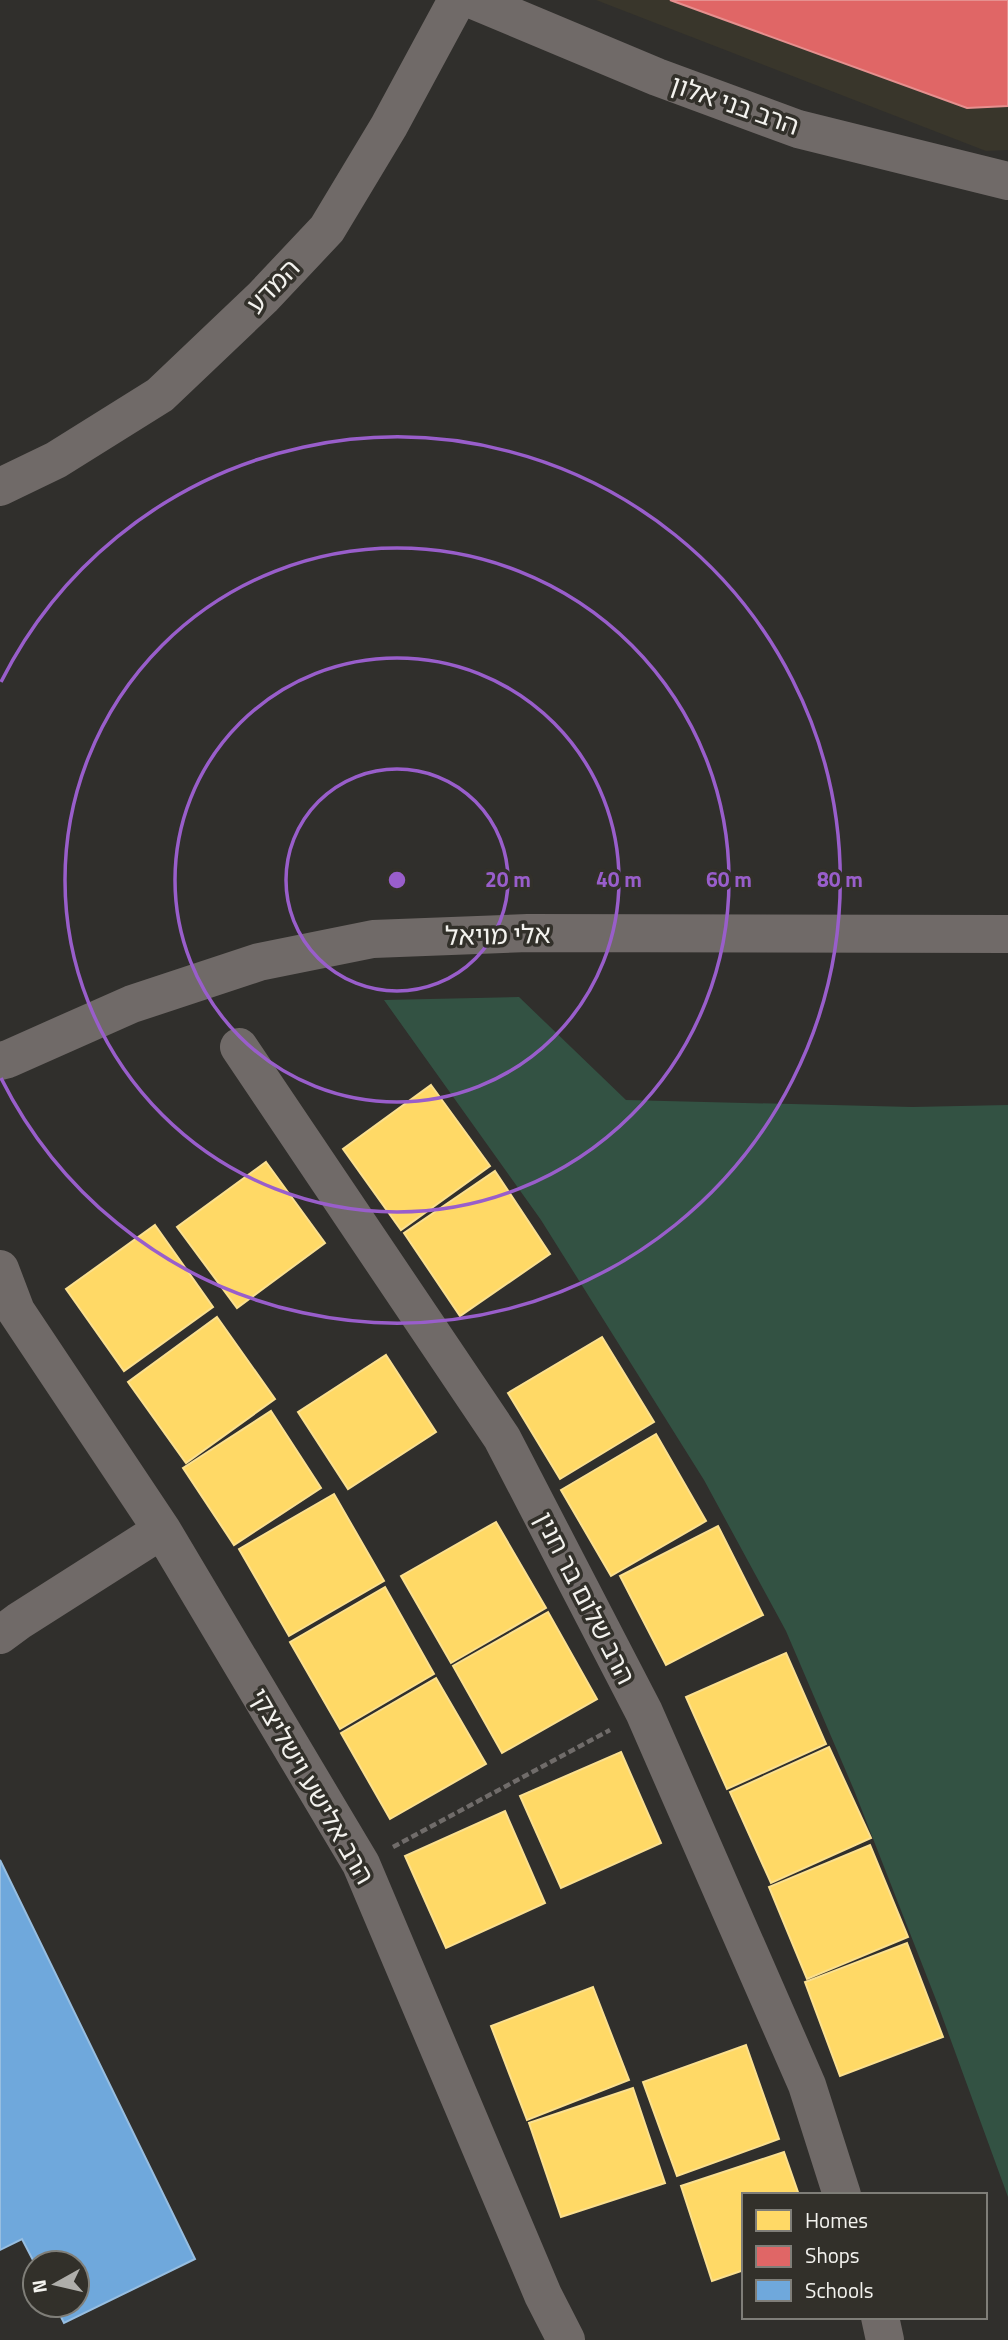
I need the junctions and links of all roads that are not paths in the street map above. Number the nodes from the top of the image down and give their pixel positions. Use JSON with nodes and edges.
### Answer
{"nodes":[{"id":1,"x":457,"y":0,"type":"edge"},
{"id":2,"x":472,"y":0,"type":"edge"},
{"id":3,"x":1008,"y":181,"type":"edge"},
{"id":4,"x":0,"y":487,"type":"edge"},
{"id":5,"x":1008,"y":934,"type":"edge"},
{"id":6,"x":239,"y":1047,"type":"dead end"},
{"id":7,"x":3,"y":1064,"type":"edge"},
{"id":8,"x":0,"y":1269,"type":"edge"},
{"id":9,"x":8,"y":1307,"type":"edge"},
{"id":10,"x":162,"y":1530,"type":"junction"},
{"id":11,"x":0,"y":1635,"type":"edge"},
{"id":12,"x":841,"y":2193,"type":"edge"},
{"id":13,"x":543,"y":2295,"type":"junction"},
{"id":14,"x":881,"y":2319,"type":"edge"},
{"id":15,"x":545,"y":2340,"type":"edge"},
{"id":16,"x":566,"y":2340,"type":"edge"},
{"id":17,"x":886,"y":2340,"type":"edge"}],
"edges":[{"from":1,"to":4,"type":"street","name":"המדע"},
{"from":2,"to":3,"type":"street","name":"הרב בני אלון"},
{"from":5,"to":7,"type":"street","name":"אלי מויאל"},
{"from":6,"to":12,"type":"street","name":"הרב שלום בר חנין"},
{"from":8,"to":9,"type":"street","name":"הרב אלישע וישליצקי"},
{"from":9,"to":10,"type":"street","name":"הרב אלישע וישליצקי"},
{"from":10,"to":11,"type":"street"},
{"from":10,"to":13,"type":"street","name":"הרב אלישע וישליצקי"},
{"from":13,"to":15,"type":"street","name":"הרב אלישע וישליצקי"},
{"from":13,"to":16,"type":"street","name":"הרב אלישע וישליצקי"},
{"from":14,"to":17,"type":"street"}]}
